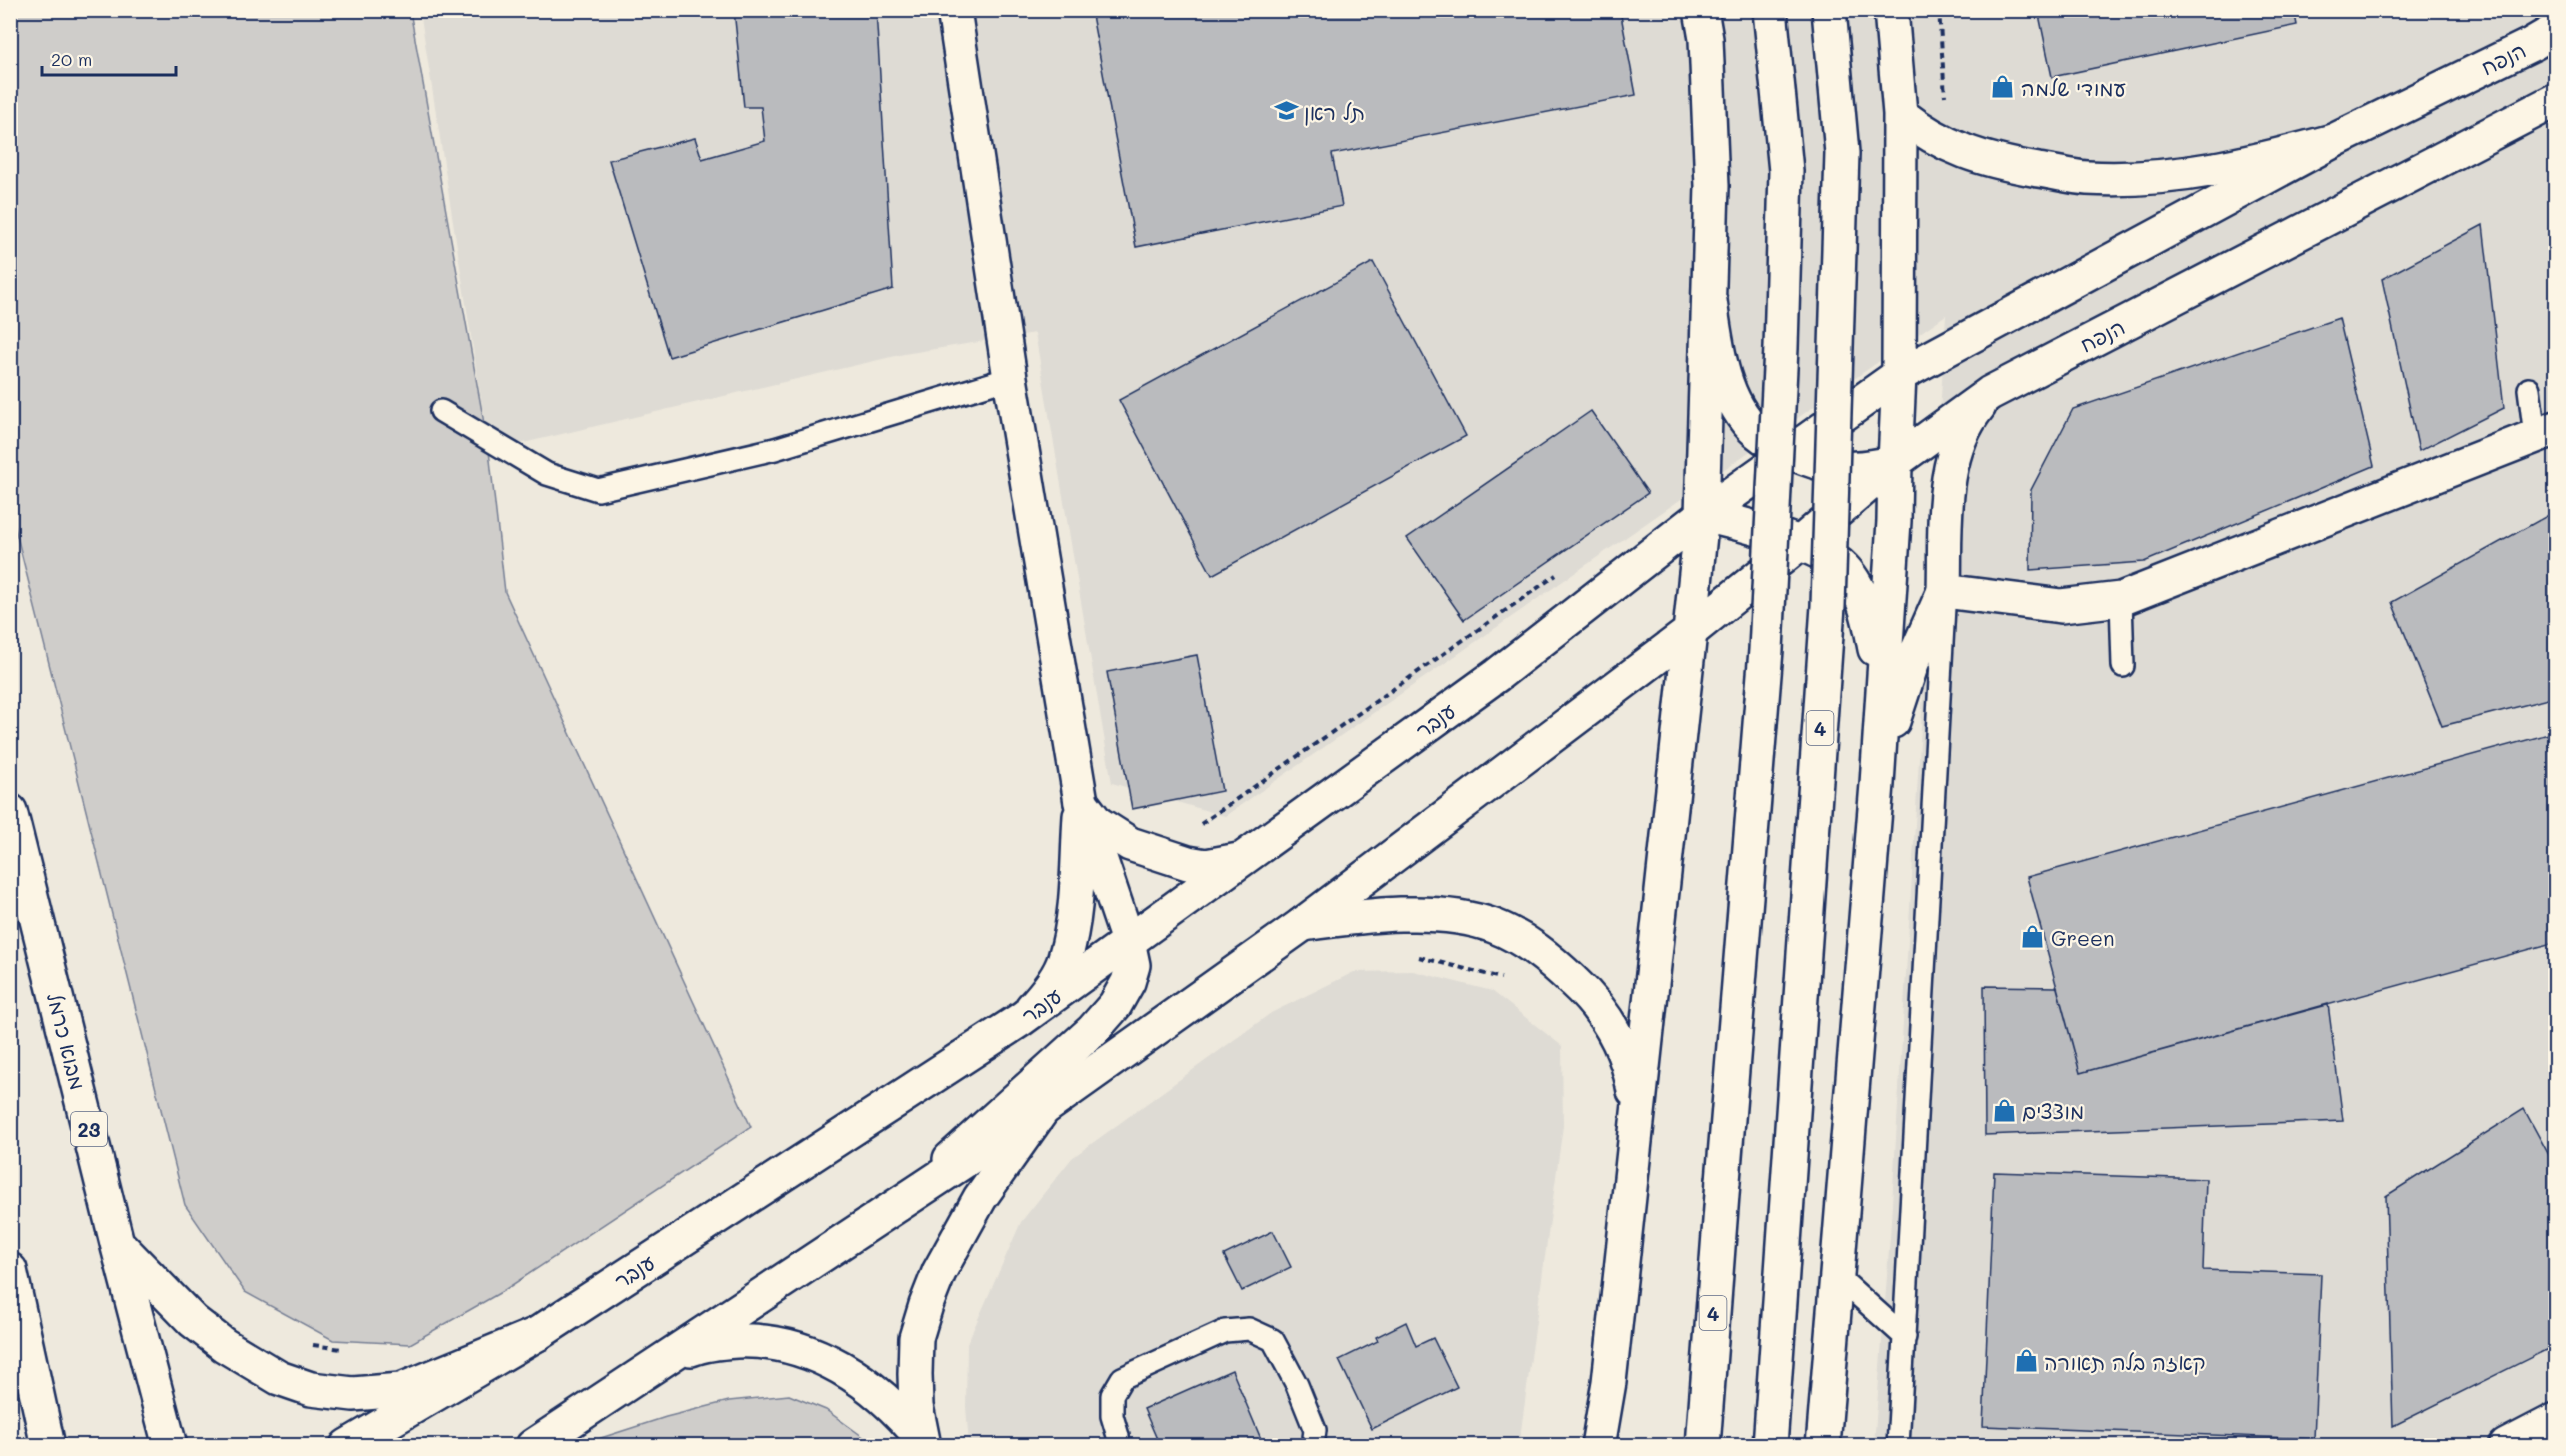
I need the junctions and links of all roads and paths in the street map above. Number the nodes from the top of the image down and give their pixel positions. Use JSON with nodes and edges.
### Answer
{"nodes":[{"id":1,"x":954,"y":10,"type":"edge"},
{"id":2,"x":1701,"y":10,"type":"edge"},
{"id":3,"x":1770,"y":10,"type":"edge"},
{"id":4,"x":1829,"y":10,"type":"edge"},
{"id":5,"x":1891,"y":10,"type":"edge"},
{"id":6,"x":1939,"y":10,"type":"edge"},
{"id":7,"x":2556,"y":30,"type":"edge"},
{"id":8,"x":1946,"y":100,"type":"dead end"},
{"id":9,"x":2556,"y":100,"type":"edge"},
{"id":10,"x":1900,"y":114,"type":"junction"},
{"id":11,"x":2333,"y":141,"type":"junction"},
{"id":12,"x":1710,"y":301,"type":"junction"},
{"id":13,"x":1899,"y":375,"type":"junction"},
{"id":14,"x":1010,"y":378,"type":"junction"},
{"id":15,"x":2529,"y":388,"type":"dead end"},
{"id":16,"x":1990,"y":393,"type":"junction"},
{"id":17,"x":441,"y":411,"type":"dead end"},
{"id":18,"x":2545,"y":432,"type":"edge"},
{"id":19,"x":1790,"y":452,"type":"junction"},
{"id":20,"x":1894,"y":462,"type":"junction"},
{"id":21,"x":1702,"y":515,"type":"junction"},
{"id":22,"x":1799,"y":544,"type":"junction"},
{"id":23,"x":1565,"y":568,"type":"dead end"},
{"id":24,"x":1944,"y":591,"type":"junction"},
{"id":25,"x":2121,"y":599,"type":"junction"},
{"id":26,"x":1690,"y":632,"type":"junction"},
{"id":27,"x":2123,"y":666,"type":"dead end"},
{"id":28,"x":1882,"y":696,"type":"junction"},
{"id":29,"x":1877,"y":784,"type":"junction"},
{"id":30,"x":1081,"y":802,"type":"junction"},
{"id":31,"x":10,"y":811,"type":"edge"},
{"id":32,"x":1158,"y":854,"type":"junction"},
{"id":33,"x":1241,"y":859,"type":"junction"},
{"id":34,"x":1303,"y":924,"type":"junction"},
{"id":35,"x":1128,"y":941,"type":"junction"},
{"id":36,"x":1415,"y":956,"type":"dead end"},
{"id":37,"x":1506,"y":980,"type":"dead end"},
{"id":38,"x":1020,"y":1020,"type":"junction"},
{"id":39,"x":1043,"y":1109,"type":"junction"},
{"id":40,"x":1638,"y":1117,"type":"junction"},
{"id":41,"x":890,"y":1212,"type":"junction"},
{"id":42,"x":117,"y":1243,"type":"junction"},
{"id":43,"x":1836,"y":1275,"type":"junction"},
{"id":44,"x":13,"y":1283,"type":"edge"},
{"id":45,"x":537,"y":1334,"type":"junction"},
{"id":46,"x":1905,"y":1337,"type":"junction"},
{"id":47,"x":307,"y":1344,"type":"dead end"},
{"id":48,"x":349,"y":1351,"type":"dead end"},
{"id":49,"x":659,"y":1362,"type":"junction"},
{"id":50,"x":10,"y":1377,"type":"edge"},
{"id":51,"x":1609,"y":1382,"type":"junction"},
{"id":52,"x":2556,"y":1420,"type":"edge"},
{"id":53,"x":923,"y":1442,"type":"edge"},
{"id":54,"x":48,"y":1446,"type":"edge"},
{"id":55,"x":171,"y":1446,"type":"edge"},
{"id":56,"x":346,"y":1446,"type":"edge"},
{"id":57,"x":533,"y":1446,"type":"edge"},
{"id":58,"x":1118,"y":1446,"type":"edge"},
{"id":59,"x":1313,"y":1446,"type":"edge"},
{"id":60,"x":1598,"y":1446,"type":"edge"},
{"id":61,"x":1614,"y":1446,"type":"edge"},
{"id":62,"x":1703,"y":1446,"type":"edge"},
{"id":63,"x":1770,"y":1446,"type":"edge"},
{"id":64,"x":1823,"y":1446,"type":"edge"},
{"id":65,"x":1898,"y":1446,"type":"edge"},
{"id":66,"x":2506,"y":1446,"type":"edge"}],
"edges":[{"from":1,"to":14,"type":"main road"},
{"from":2,"to":12,"type":"main road"},
{"from":3,"to":62,"type":"main road","number":"4","bridge":true},
{"from":4,"to":63,"type":"main road","number":"4","bridge":true},
{"from":5,"to":10,"type":"main road"},
{"from":6,"to":8,"type":"path"},
{"from":7,"to":11,"type":"main road","name":"הנפח"},
{"from":9,"to":16,"type":"main road","name":"הנפח"},
{"from":10,"to":11,"type":"main road"},
{"from":10,"to":13,"type":"main road"},
{"from":11,"to":13,"type":"main road","name":"הנפח"},
{"from":12,"to":19,"type":"main road"},
{"from":12,"to":21,"type":"main road"},
{"from":13,"to":19,"type":"main road","name":"הנפח"},
{"from":13,"to":20,"type":"main road"},
{"from":14,"to":17,"type":"lane"},
{"from":14,"to":30,"type":"main road"},
{"from":15,"to":18,"type":"lane"},
{"from":16,"to":20,"type":"main road","name":"הנפח"},
{"from":16,"to":24,"type":"main road"},
{"from":18,"to":25,"type":"main road"},
{"from":19,"to":20,"type":"main road"},
{"from":19,"to":21,"type":"main road","name":"הנפח"},
{"from":20,"to":22,"type":"main road","name":"הנפח"},
{"from":20,"to":28,"type":"main road"},
{"from":21,"to":22,"type":"main road"},
{"from":21,"to":26,"type":"main road"},
{"from":21,"to":33,"type":"main road","name":"ענבר"},
{"from":22,"to":26,"type":"main road","name":"הנפח"},
{"from":22,"to":28,"type":"main road"},
{"from":23,"to":32,"type":"path"},
{"from":24,"to":25,"type":"main road"},
{"from":24,"to":29,"type":"main road"},
{"from":24,"to":46,"type":"lane"},
{"from":25,"to":27,"type":"lane"},
{"from":26,"to":34,"type":"main road"},
{"from":26,"to":40,"type":"main road"},
{"from":28,"to":29,"type":"main road"},
{"from":29,"to":43,"type":"main road"},
{"from":30,"to":32,"type":"main road"},
{"from":30,"to":35,"type":"main road"},
{"from":30,"to":38,"type":"main road"},
{"from":31,"to":42,"type":"main road","name":"מבוא כרמל","number":"23"},
{"from":32,"to":33,"type":"main road"},
{"from":33,"to":35,"type":"main road","name":"ענבר"},
{"from":34,"to":39,"type":"main road"},
{"from":34,"to":40,"type":"main road"},
{"from":35,"to":38,"type":"main road","name":"ענבר"},
{"from":35,"to":41,"type":"main road"},
{"from":36,"to":37,"type":"path"},
{"from":38,"to":45,"type":"main road","name":"ענבר"},
{"from":39,"to":41,"type":"main road"},
{"from":39,"to":53,"type":"main road"},
{"from":40,"to":51,"type":"main road"},
{"from":41,"to":49,"type":"main road"},
{"from":42,"to":45,"type":"main road"},
{"from":42,"to":55,"type":"main road","name":"מבוא כרמל","number":"23"},
{"from":43,"to":46,"type":"lane"},
{"from":43,"to":64,"type":"main road"},
{"from":44,"to":50,"type":"main road"},
{"from":44,"to":54,"type":"main road"},
{"from":45,"to":56,"type":"main road","name":"ענבר"},
{"from":46,"to":65,"type":"lane"},
{"from":47,"to":48,"type":"path"},
{"from":49,"to":53,"type":"main road"},
{"from":49,"to":57,"type":"main road"},
{"from":51,"to":60,"type":"main road"},
{"from":51,"to":61,"type":"main road"},
{"from":52,"to":66,"type":"main road"},
{"from":58,"to":59,"type":"lane"}]}
